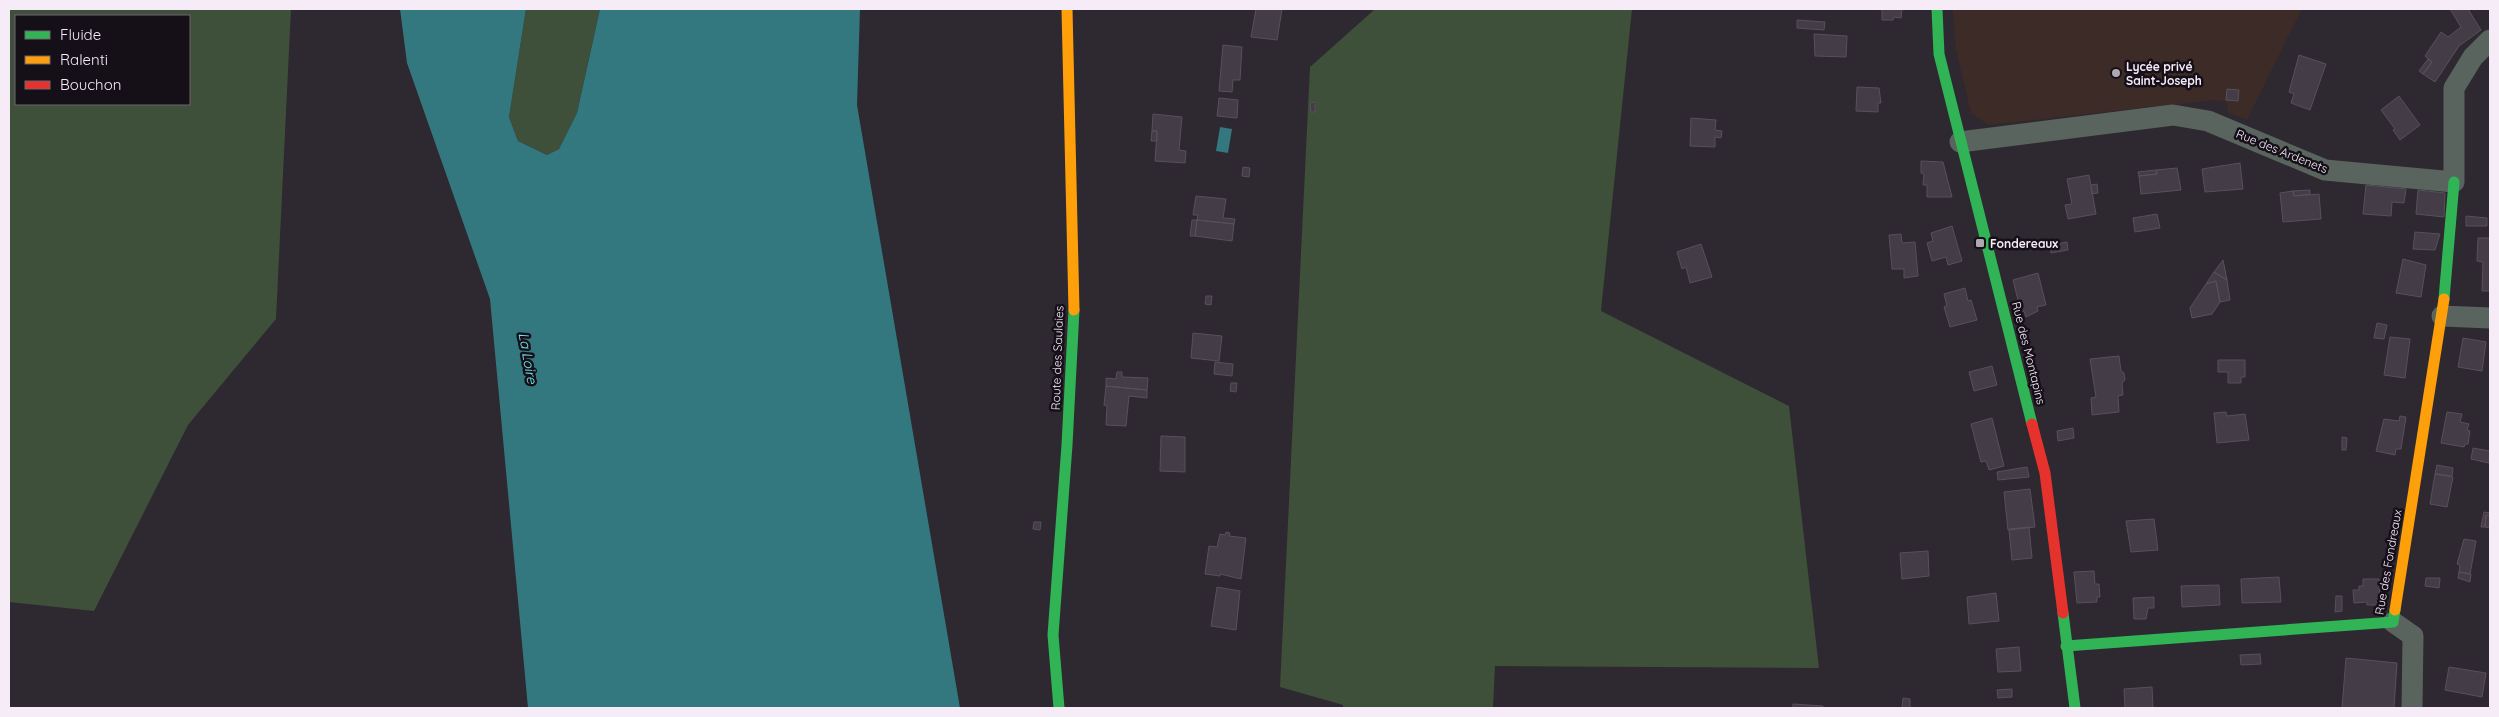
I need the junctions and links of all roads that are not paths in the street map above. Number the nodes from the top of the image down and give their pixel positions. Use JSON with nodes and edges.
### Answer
{"nodes":[{"id":1,"x":1067,"y":9,"type":"edge"},
{"id":2,"x":1937,"y":9,"type":"edge"},
{"id":3,"x":2490,"y":40,"type":"edge"},
{"id":4,"x":1960,"y":142,"type":"junction"},
{"id":5,"x":2454,"y":182,"type":"junction"},
{"id":6,"x":2442,"y":316,"type":"junction"},
{"id":7,"x":2490,"y":318,"type":"edge"},
{"id":8,"x":2393,"y":622,"type":"junction"},
{"id":9,"x":2066,"y":646,"type":"junction"},
{"id":10,"x":1059,"y":708,"type":"edge"},
{"id":11,"x":2075,"y":708,"type":"edge"},
{"id":12,"x":2412,"y":708,"type":"edge"}],
"edges":[{"from":1,"to":10,"type":"street","name":"Route des Saulaies"},
{"from":2,"to":4,"type":"street","name":"Rue des Montapins"},
{"from":3,"to":5,"type":"street"},
{"from":4,"to":5,"type":"street","name":"Rue des Ardenets"},
{"from":4,"to":9,"type":"street","name":"Rue des Montapins"},
{"from":5,"to":6,"type":"street","name":"Rue des Fondreaux"},
{"from":6,"to":7,"type":"street"},
{"from":6,"to":8,"type":"street","name":"Rue des Fondreaux"},
{"from":8,"to":9,"type":"street","name":"Rue des Fondreaux"},
{"from":8,"to":12,"type":"street"},
{"from":9,"to":11,"type":"street","name":"Rue des Montapins"}]}
